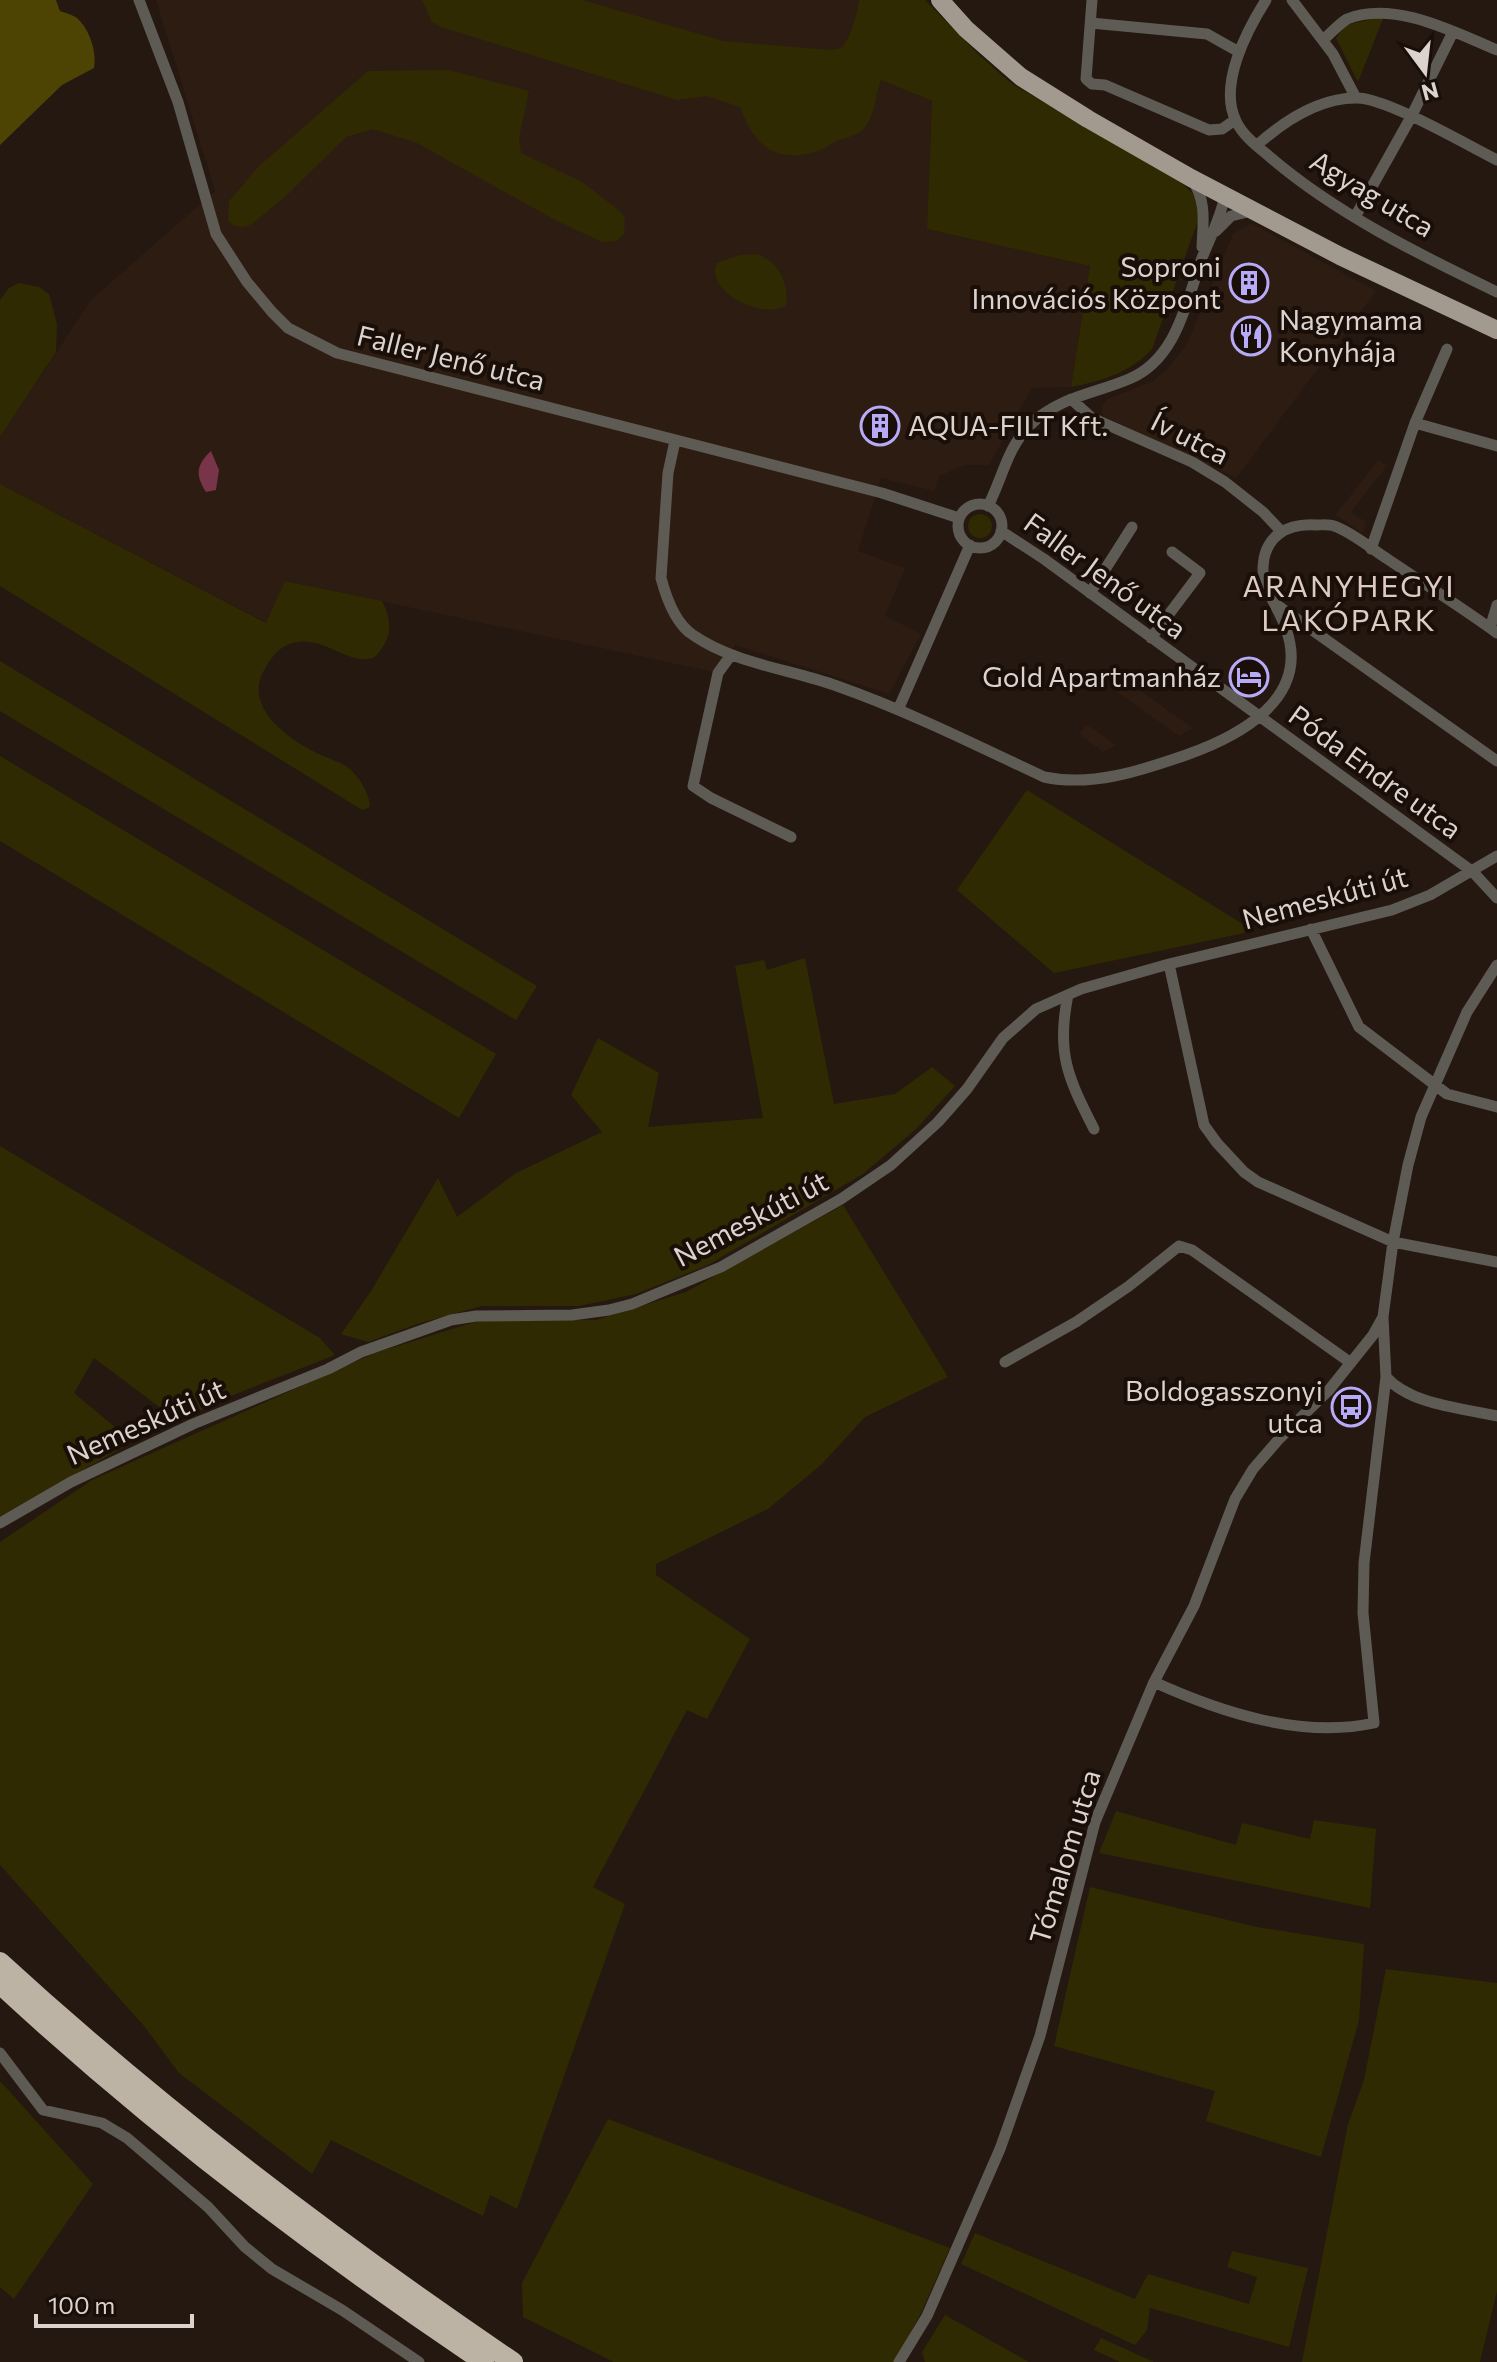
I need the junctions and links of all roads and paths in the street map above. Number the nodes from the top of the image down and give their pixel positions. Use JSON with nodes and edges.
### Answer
{"nodes":[{"id":1,"x":139,"y":0,"type":"edge"},
{"id":2,"x":940,"y":0,"type":"edge"},
{"id":3,"x":1092,"y":0,"type":"edge"},
{"id":4,"x":1266,"y":0,"type":"edge"},
{"id":5,"x":1292,"y":0,"type":"edge"},
{"id":6,"x":1414,"y":0,"type":"edge"},
{"id":7,"x":1409,"y":12,"type":"junction"},
{"id":8,"x":1091,"y":23,"type":"junction"},
{"id":9,"x":1453,"y":32,"type":"junction"},
{"id":10,"x":1323,"y":40,"type":"junction"},
{"id":11,"x":1497,"y":50,"type":"edge"},
{"id":12,"x":1239,"y":52,"type":"junction"},
{"id":13,"x":1356,"y":98,"type":"junction"},
{"id":14,"x":1411,"y":117,"type":"junction"},
{"id":15,"x":1235,"y":120,"type":"junction"},
{"id":16,"x":1257,"y":145,"type":"junction"},
{"id":17,"x":1497,"y":160,"type":"edge"},
{"id":18,"x":1191,"y":178,"type":"junction"},
{"id":19,"x":1225,"y":195,"type":"junction"},
{"id":20,"x":1253,"y":210,"type":"junction"},
{"id":21,"x":1205,"y":217,"type":"junction"},
{"id":22,"x":1355,"y":217,"type":"junction"},
{"id":23,"x":1201,"y":260,"type":"junction"},
{"id":24,"x":1497,"y":292,"type":"edge"},
{"id":25,"x":1497,"y":330,"type":"edge"},
{"id":26,"x":1447,"y":349,"type":"dead end"},
{"id":27,"x":1071,"y":399,"type":"junction"},
{"id":28,"x":1415,"y":423,"type":"junction"},
{"id":29,"x":675,"y":441,"type":"junction"},
{"id":30,"x":1497,"y":446,"type":"edge"},
{"id":31,"x":988,"y":506,"type":"junction"},
{"id":32,"x":959,"y":518,"type":"junction"},
{"id":33,"x":1132,"y":527,"type":"dead end"},
{"id":34,"x":1001,"y":531,"type":"junction"},
{"id":35,"x":1281,"y":531,"type":"junction"},
{"id":36,"x":970,"y":545,"type":"junction"},
{"id":37,"x":1371,"y":549,"type":"junction"},
{"id":38,"x":1172,"y":552,"type":"dead end"},
{"id":39,"x":1090,"y":593,"type":"junction"},
{"id":40,"x":1277,"y":605,"type":"junction"},
{"id":41,"x":1497,"y":605,"type":"edge"},
{"id":42,"x":1494,"y":630,"type":"edge"},
{"id":43,"x":1151,"y":638,"type":"junction"},
{"id":44,"x":731,"y":655,"type":"junction"},
{"id":45,"x":898,"y":710,"type":"junction"},
{"id":46,"x":1259,"y":717,"type":"junction"},
{"id":47,"x":1497,"y":761,"type":"edge"},
{"id":48,"x":791,"y":837,"type":"dead end"},
{"id":49,"x":1497,"y":856,"type":"edge"},
{"id":50,"x":1473,"y":872,"type":"junction"},
{"id":51,"x":1497,"y":898,"type":"edge"},
{"id":52,"x":1311,"y":929,"type":"junction"},
{"id":53,"x":1169,"y":964,"type":"junction"},
{"id":54,"x":1497,"y":965,"type":"edge"},
{"id":55,"x":1068,"y":995,"type":"junction"},
{"id":56,"x":1434,"y":1086,"type":"junction"},
{"id":57,"x":1497,"y":1107,"type":"edge"},
{"id":58,"x":1094,"y":1129,"type":"dead end"},
{"id":59,"x":1393,"y":1242,"type":"junction"},
{"id":60,"x":1497,"y":1262,"type":"edge"},
{"id":61,"x":1383,"y":1317,"type":"junction"},
{"id":62,"x":1005,"y":1362,"type":"dead end"},
{"id":63,"x":1351,"y":1363,"type":"junction"},
{"id":64,"x":1386,"y":1377,"type":"junction"},
{"id":65,"x":1497,"y":1416,"type":"edge"},
{"id":66,"x":0,"y":1523,"type":"edge"},
{"id":67,"x":1154,"y":1682,"type":"junction"},
{"id":68,"x":0,"y":1962,"type":"edge"},
{"id":69,"x":0,"y":1984,"type":"edge"},
{"id":70,"x":0,"y":2053,"type":"edge"},
{"id":71,"x":419,"y":2362,"type":"edge"},
{"id":72,"x":484,"y":2362,"type":"edge"},
{"id":73,"x":513,"y":2362,"type":"edge"},
{"id":74,"x":899,"y":2362,"type":"edge"}],
"edges":[{"from":1,"to":29,"type":"street","name":"Faller Jenő utca"},
{"from":2,"to":18,"type":"main road"},
{"from":3,"to":8,"type":"street"},
{"from":4,"to":12,"type":"street"},
{"from":5,"to":10,"type":"street"},
{"from":6,"to":7,"type":"street"},
{"from":7,"to":9,"type":"street"},
{"from":7,"to":10,"type":"street"},
{"from":8,"to":12,"type":"street"},
{"from":8,"to":15,"type":"street"},
{"from":9,"to":11,"type":"street"},
{"from":9,"to":14,"type":"street"},
{"from":10,"to":13,"type":"street"},
{"from":12,"to":15,"type":"street"},
{"from":13,"to":14,"type":"street"},
{"from":13,"to":16,"type":"street"},
{"from":14,"to":17,"type":"street"},
{"from":14,"to":22,"type":"street"},
{"from":15,"to":16,"type":"street","name":"Agyag utca"},
{"from":16,"to":22,"type":"street","name":"Agyag utca"},
{"from":18,"to":19,"type":"main road"},
{"from":18,"to":21,"type":"street"},
{"from":19,"to":20,"type":"main road"},
{"from":19,"to":21,"type":"street"},
{"from":19,"to":23,"type":"street"},
{"from":20,"to":23,"type":"street"},
{"from":20,"to":25,"type":"main road"},
{"from":21,"to":23,"type":"street"},
{"from":22,"to":24,"type":"street","name":"Agyag utca"},
{"from":23,"to":27,"type":"street"},
{"from":26,"to":28,"type":"street"},
{"from":27,"to":31,"type":"street"},
{"from":27,"to":35,"type":"street","name":"Ív utca"},
{"from":28,"to":30,"type":"street"},
{"from":28,"to":37,"type":"street"},
{"from":29,"to":32,"type":"street","name":"Faller Jenő utca"},
{"from":29,"to":44,"type":"street"},
{"from":31,"to":32,"type":"street"},
{"from":31,"to":34,"type":"street"},
{"from":32,"to":36,"type":"street"},
{"from":33,"to":39,"type":"street"},
{"from":34,"to":36,"type":"street"},
{"from":34,"to":39,"type":"street","name":"Faller Jenő utca"},
{"from":35,"to":37,"type":"street"},
{"from":35,"to":40,"type":"street"},
{"from":36,"to":45,"type":"street"},
{"from":37,"to":42,"type":"street"},
{"from":38,"to":43,"type":"street"},
{"from":39,"to":43,"type":"street","name":"Faller Jenő utca"},
{"from":40,"to":46,"type":"street"},
{"from":40,"to":47,"type":"street"},
{"from":41,"to":42,"type":"street"},
{"from":43,"to":46,"type":"street","name":"Faller Jenő utca"},
{"from":44,"to":45,"type":"street"},
{"from":44,"to":48,"type":"street"},
{"from":45,"to":46,"type":"street"},
{"from":46,"to":50,"type":"street","name":"Póda Endre utca"},
{"from":49,"to":50,"type":"street","name":"Nemeskúti út"},
{"from":50,"to":51,"type":"street","name":"Póda Endre utca"},
{"from":50,"to":52,"type":"street","name":"Nemeskúti út"},
{"from":52,"to":53,"type":"street","name":"Nemeskúti út"},
{"from":52,"to":56,"type":"street"},
{"from":53,"to":55,"type":"street","name":"Nemeskúti út"},
{"from":53,"to":59,"type":"street"},
{"from":54,"to":56,"type":"street","name":"Tómalom utca"},
{"from":55,"to":58,"type":"street"},
{"from":55,"to":66,"type":"street","name":"Nemeskúti út"},
{"from":56,"to":57,"type":"street"},
{"from":56,"to":59,"type":"street","name":"Tómalom utca"},
{"from":59,"to":60,"type":"street"},
{"from":59,"to":61,"type":"street","name":"Tómalom utca"},
{"from":61,"to":63,"type":"street","name":"Tómalom utca"},
{"from":61,"to":64,"type":"street","name":"Tómalom utca"},
{"from":62,"to":63,"type":"street"},
{"from":63,"to":67,"type":"street","name":"Tómalom utca"},
{"from":64,"to":65,"type":"street"},
{"from":64,"to":67,"type":"street","name":"Tómalom utca"},
{"from":67,"to":74,"type":"street","name":"Tómalom utca"},
{"from":68,"to":73,"type":"highway"},
{"from":69,"to":72,"type":"highway"},
{"from":70,"to":71,"type":"street"}]}
